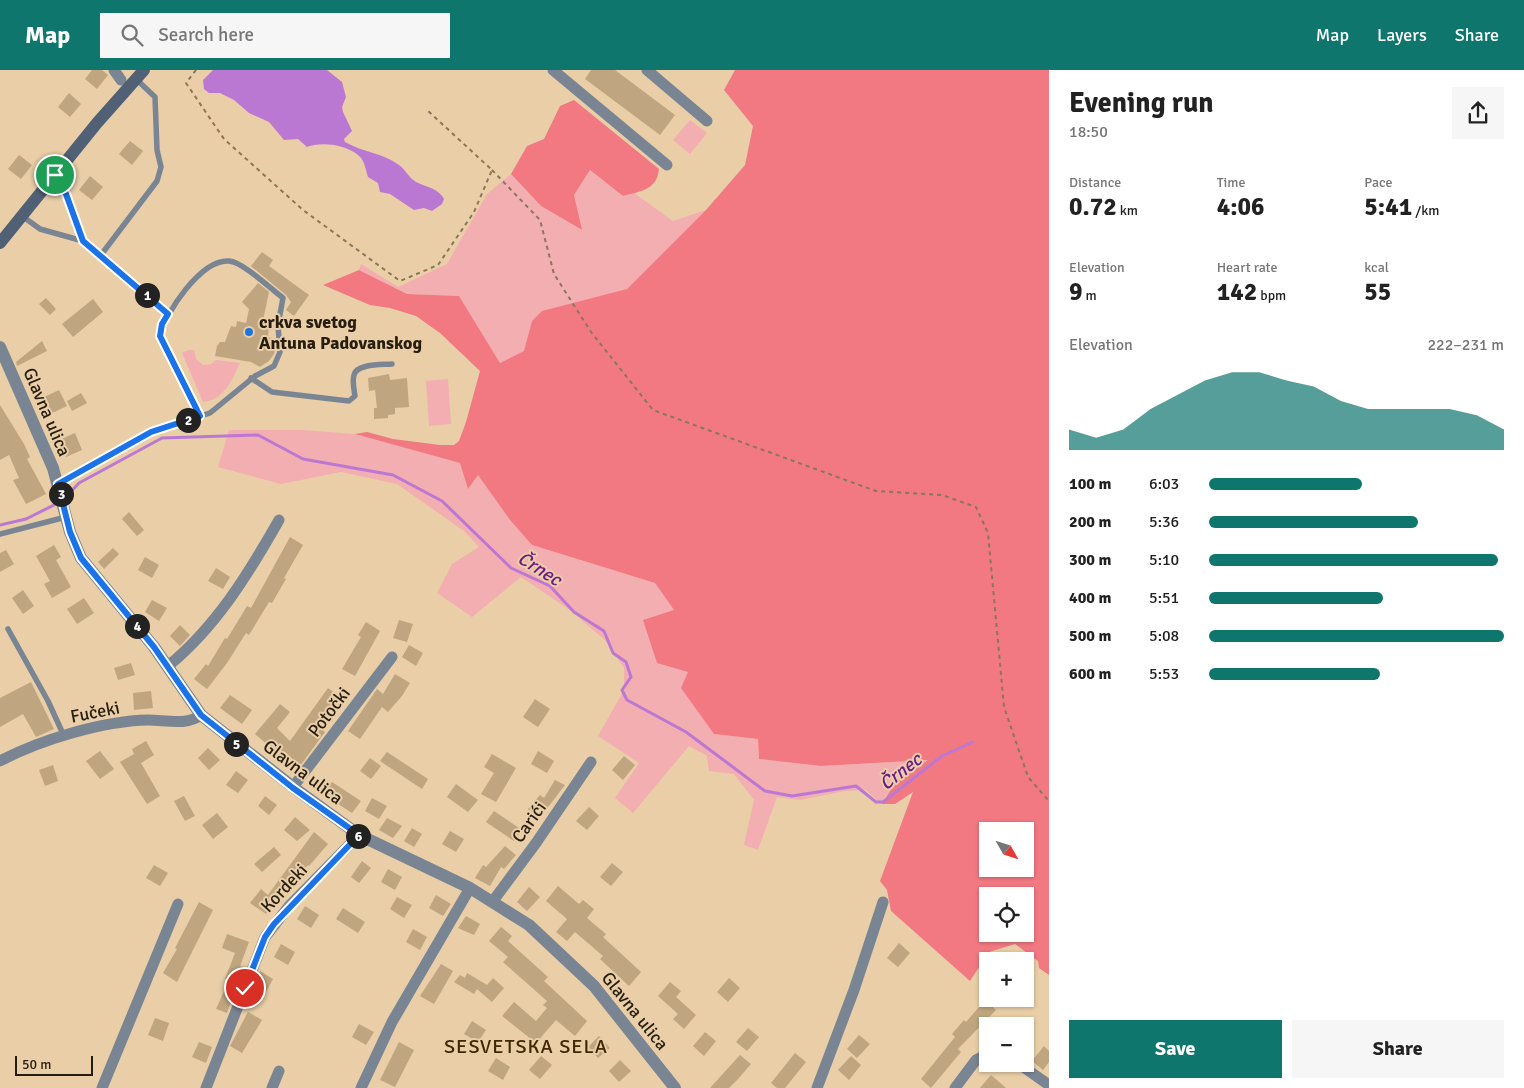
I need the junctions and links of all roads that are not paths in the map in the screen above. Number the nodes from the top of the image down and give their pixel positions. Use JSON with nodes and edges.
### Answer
{"nodes":[{"id":1,"x":553,"y":70,"type":"edge"},
{"id":2,"x":574,"y":70,"type":"edge"},
{"id":3,"x":647,"y":70,"type":"edge"},
{"id":4,"x":140,"y":74,"type":"edge"},
{"id":5,"x":566,"y":80,"type":"junction"},
{"id":6,"x":708,"y":121,"type":"dead end"},
{"id":7,"x":667,"y":165,"type":"dead end"},
{"id":8,"x":55,"y":175,"type":"junction"},
{"id":9,"x":22,"y":216,"type":"junction"},
{"id":10,"x":83,"y":241,"type":"junction"},
{"id":11,"x":0,"y":243,"type":"edge"},
{"id":12,"x":101,"y":255,"type":"junction"},
{"id":13,"x":168,"y":314,"type":"junction"},
{"id":14,"x":1,"y":352,"type":"edge"},
{"id":15,"x":392,"y":364,"type":"dead end"},
{"id":16,"x":251,"y":378,"type":"junction"},
{"id":17,"x":200,"y":416,"type":"junction"},
{"id":18,"x":62,"y":500,"type":"junction"},
{"id":19,"x":280,"y":520,"type":"dead end"},
{"id":20,"x":0,"y":534,"type":"edge"},
{"id":21,"x":8,"y":629,"type":"dead end"},
{"id":22,"x":392,"y":657,"type":"dead end"},
{"id":23,"x":168,"y":666,"type":"junction"},
{"id":24,"x":201,"y":715,"type":"junction"},
{"id":25,"x":64,"y":736,"type":"junction"},
{"id":26,"x":0,"y":761,"type":"edge"},
{"id":27,"x":591,"y":762,"type":"dead end"},
{"id":28,"x":293,"y":788,"type":"junction"},
{"id":29,"x":359,"y":835,"type":"junction"},
{"id":30,"x":470,"y":888,"type":"junction"},
{"id":31,"x":493,"y":901,"type":"junction"},
{"id":32,"x":882,"y":902,"type":"dead end"},
{"id":33,"x":178,"y":904,"type":"dead end"},
{"id":34,"x":979,"y":1058,"type":"edge"},
{"id":35,"x":279,"y":1071,"type":"dead end"},
{"id":36,"x":1030,"y":1072,"type":"edge"},
{"id":37,"x":1049,"y":1085,"type":"edge"},
{"id":38,"x":102,"y":1088,"type":"edge"},
{"id":39,"x":206,"y":1088,"type":"edge"},
{"id":40,"x":272,"y":1088,"type":"edge"},
{"id":41,"x":361,"y":1088,"type":"edge"},
{"id":42,"x":675,"y":1088,"type":"edge"},
{"id":43,"x":817,"y":1088,"type":"edge"},
{"id":44,"x":955,"y":1088,"type":"edge"}],
"edges":[{"from":1,"to":5,"type":"street"},
{"from":2,"to":5,"type":"street"},
{"from":3,"to":6,"type":"street"},
{"from":4,"to":8,"type":"main road"},
{"from":4,"to":12,"type":"lane"},
{"from":5,"to":7,"type":"street"},
{"from":8,"to":9,"type":"main road"},
{"from":8,"to":10,"type":"lane"},
{"from":9,"to":10,"type":"lane"},
{"from":9,"to":11,"type":"main road"},
{"from":10,"to":12,"type":"lane"},
{"from":12,"to":13,"type":"lane"},
{"from":13,"to":16,"type":"lane"},
{"from":13,"to":17,"type":"lane"},
{"from":14,"to":18,"type":"street","name":"Glavna ulica"},
{"from":15,"to":16,"type":"lane"},
{"from":16,"to":17,"type":"lane"},
{"from":17,"to":18,"type":"lane"},
{"from":18,"to":20,"type":"lane"},
{"from":18,"to":23,"type":"street","name":"Glavna ulica"},
{"from":19,"to":23,"type":"street"},
{"from":21,"to":25,"type":"lane"},
{"from":22,"to":28,"type":"street","name":"Potočki"},
{"from":23,"to":24,"type":"street","name":"Glavna ulica"},
{"from":24,"to":25,"type":"street","name":"Fučeki"},
{"from":24,"to":28,"type":"street","name":"Glavna ulica"},
{"from":25,"to":26,"type":"street","name":"Fučeki"},
{"from":27,"to":31,"type":"street","name":"Carići"},
{"from":28,"to":29,"type":"street","name":"Glavna ulica"},
{"from":29,"to":30,"type":"street","name":"Glavna ulica"},
{"from":29,"to":39,"type":"street","name":"Kordeki"},
{"from":30,"to":31,"type":"street","name":"Glavna ulica"},
{"from":30,"to":41,"type":"street"},
{"from":31,"to":42,"type":"street","name":"Glavna ulica"},
{"from":32,"to":43,"type":"street"},
{"from":33,"to":38,"type":"street"},
{"from":34,"to":44,"type":"street"},
{"from":35,"to":40,"type":"street"},
{"from":36,"to":37,"type":"street"}]}
